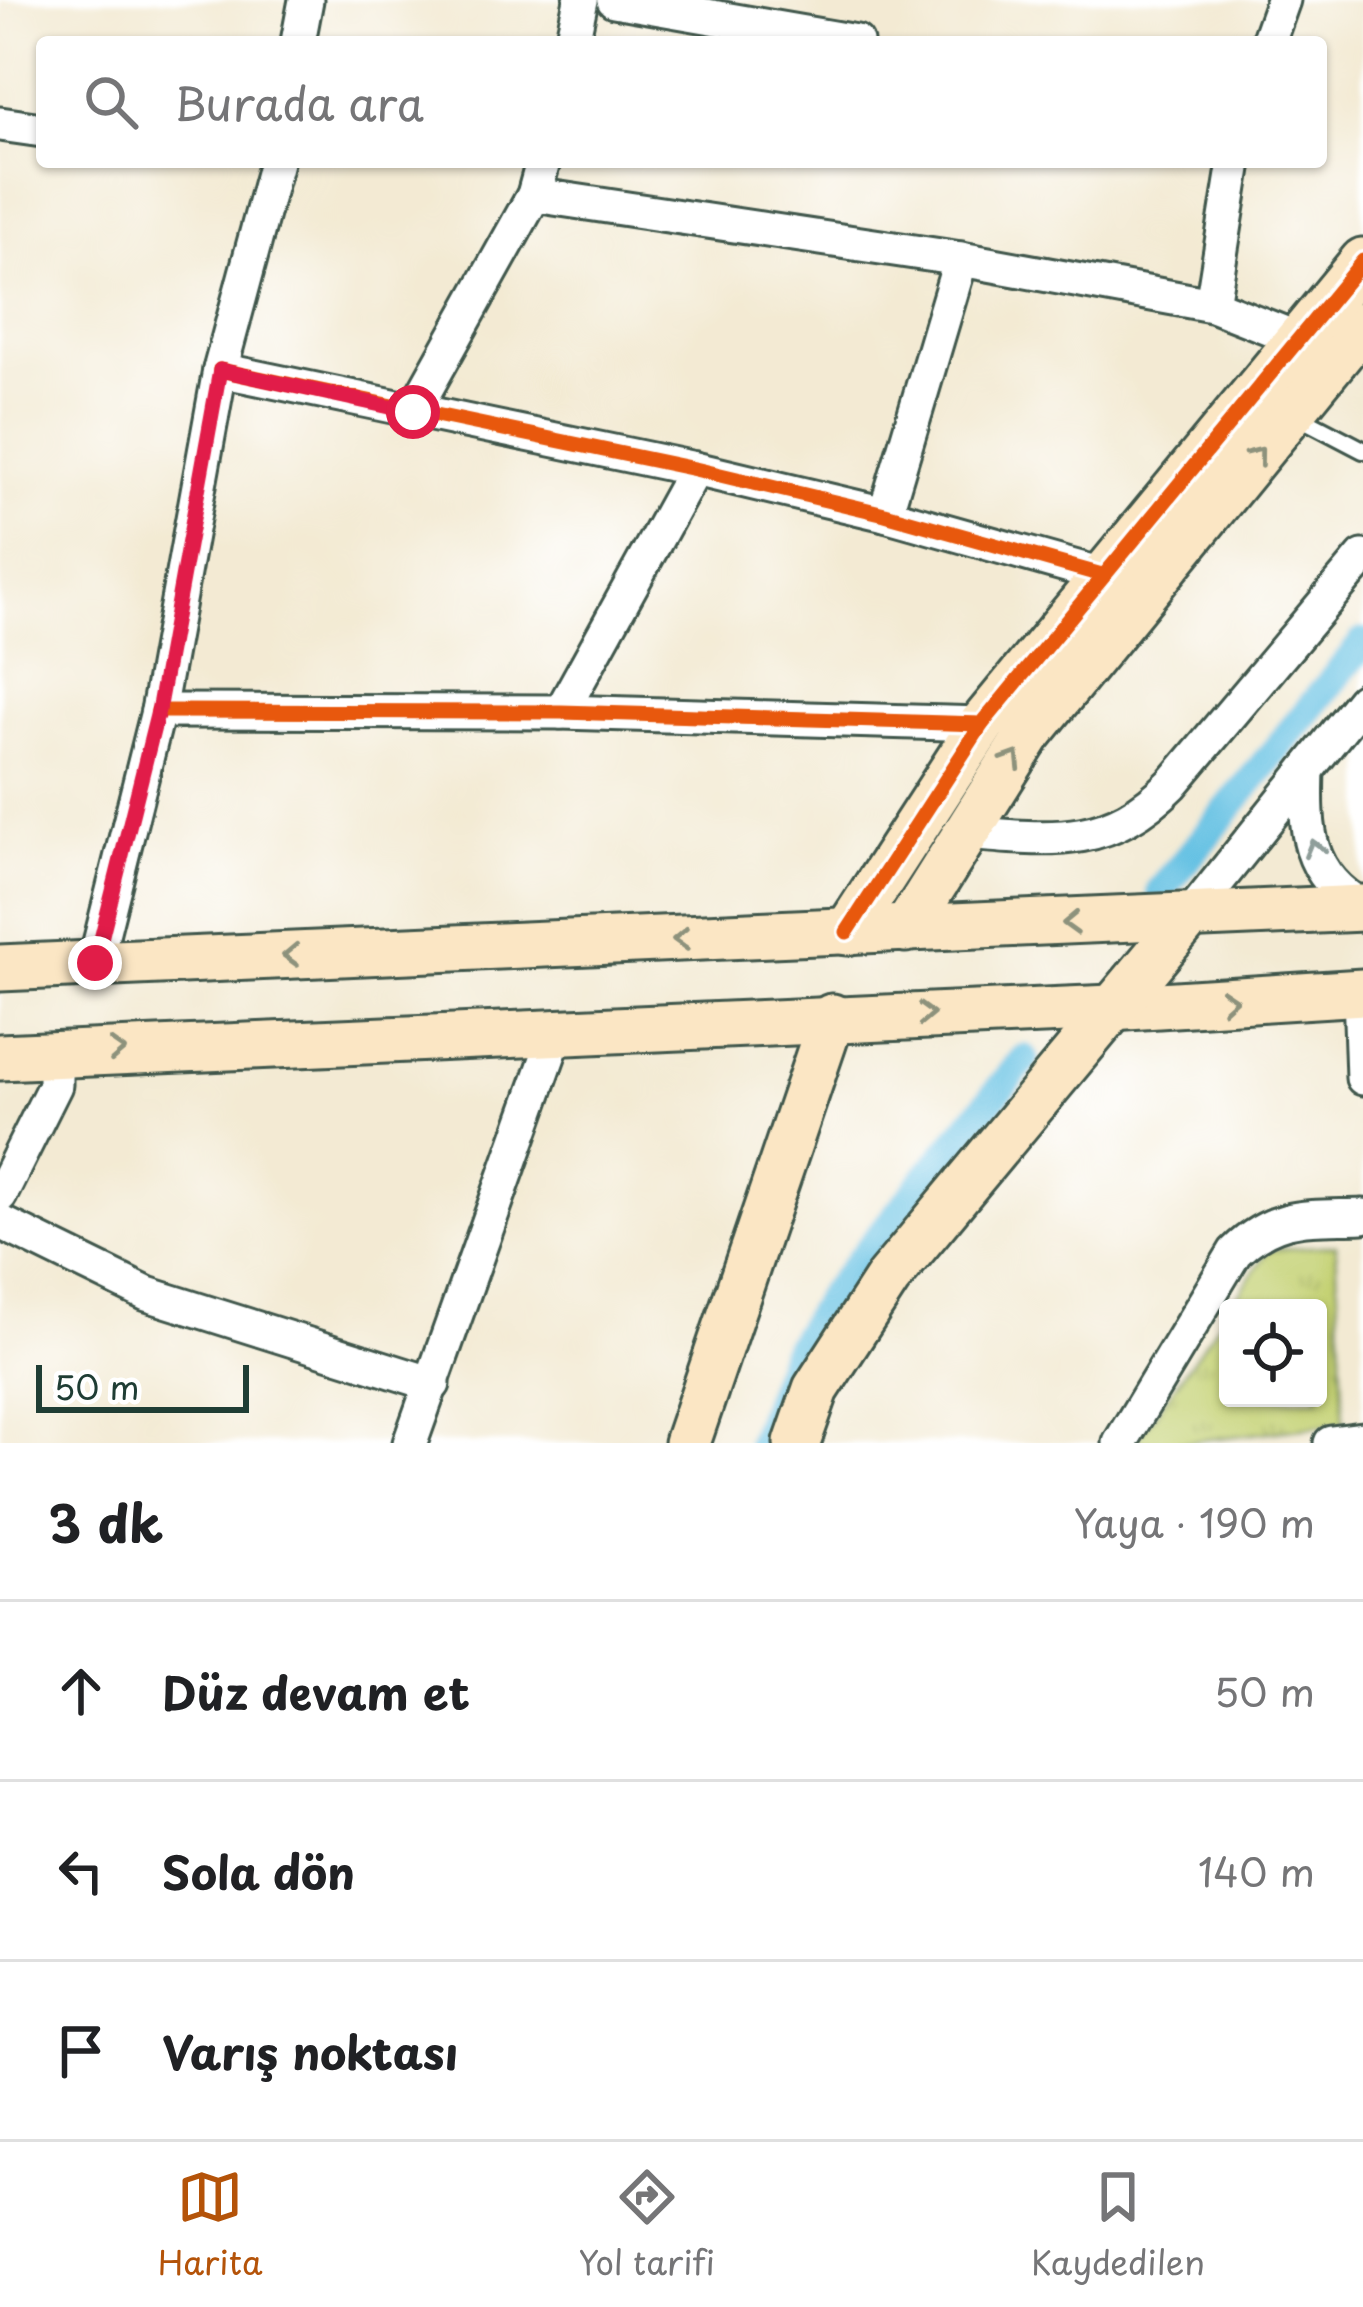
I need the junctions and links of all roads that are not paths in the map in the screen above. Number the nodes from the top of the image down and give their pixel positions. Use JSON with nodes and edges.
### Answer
{"nodes":[{"id":1,"x":306,"y":0,"type":"edge"},
{"id":2,"x":580,"y":0,"type":"edge"},
{"id":3,"x":614,"y":0,"type":"edge"},
{"id":4,"x":1283,"y":0,"type":"edge"},
{"id":5,"x":299,"y":36,"type":"edge"},
{"id":6,"x":573,"y":36,"type":"edge"},
{"id":7,"x":821,"y":36,"type":"edge"},
{"id":8,"x":1270,"y":36,"type":"edge"},
{"id":9,"x":0,"y":124,"type":"edge"},
{"id":10,"x":36,"y":129,"type":"edge"},
{"id":11,"x":275,"y":168,"type":"edge"},
{"id":12,"x":1234,"y":168,"type":"edge"},
{"id":13,"x":539,"y":178,"type":"edge"},
{"id":14,"x":961,"y":260,"type":"junction"},
{"id":15,"x":1363,"y":260,"type":"edge"},
{"id":16,"x":1212,"y":305,"type":"junction"},
{"id":17,"x":1363,"y":325,"type":"edge"},
{"id":18,"x":1298,"y":339,"type":"junction"},
{"id":19,"x":220,"y":370,"type":"junction"},
{"id":20,"x":413,"y":412,"type":"junction"},
{"id":21,"x":1291,"y":413,"type":"junction"},
{"id":22,"x":1363,"y":450,"type":"edge"},
{"id":23,"x":695,"y":469,"type":"junction"},
{"id":24,"x":885,"y":514,"type":"junction"},
{"id":25,"x":1363,"y":557,"type":"edge"},
{"id":26,"x":1102,"y":575,"type":"junction"},
{"id":27,"x":1363,"y":700,"type":"edge"},
{"id":28,"x":158,"y":711,"type":"junction"},
{"id":29,"x":561,"y":712,"type":"junction"},
{"id":30,"x":982,"y":724,"type":"junction"},
{"id":31,"x":1307,"y":770,"type":"junction"},
{"id":32,"x":966,"y":833,"type":"junction"},
{"id":33,"x":1363,"y":907,"type":"edge"},
{"id":34,"x":1187,"y":918,"type":"junction"},
{"id":35,"x":906,"y":929,"type":"junction"},
{"id":36,"x":847,"y":932,"type":"junction"},
{"id":37,"x":95,"y":963,"type":"junction"},
{"id":38,"x":0,"y":968,"type":"edge"},
{"id":39,"x":1361,"y":992,"type":"edge"},
{"id":40,"x":1112,"y":1007,"type":"junction"},
{"id":41,"x":832,"y":1017,"type":"junction"},
{"id":42,"x":557,"y":1030,"type":"junction"},
{"id":43,"x":55,"y":1053,"type":"junction"},
{"id":44,"x":0,"y":1057,"type":"edge"},
{"id":45,"x":1363,"y":1078,"type":"edge"},
{"id":46,"x":0,"y":1196,"type":"edge"},
{"id":47,"x":1363,"y":1216,"type":"edge"},
{"id":48,"x":0,"y":1222,"type":"edge"},
{"id":49,"x":433,"y":1384,"type":"junction"},
{"id":50,"x":1363,"y":1438,"type":"edge"},
{"id":51,"x":803,"y":1440,"type":"edge"},
{"id":52,"x":410,"y":1443,"type":"edge"},
{"id":53,"x":687,"y":1443,"type":"edge"},
{"id":54,"x":1120,"y":1443,"type":"edge"},
{"id":55,"x":1331,"y":1443,"type":"edge"}],
"edges":[{"from":1,"to":5,"type":"street"},
{"from":2,"to":6,"type":"street"},
{"from":3,"to":7,"type":"street"},
{"from":4,"to":8,"type":"street"},
{"from":9,"to":10,"type":"street"},
{"from":11,"to":19,"type":"street"},
{"from":12,"to":16,"type":"street"},
{"from":13,"to":14,"type":"street"},
{"from":13,"to":20,"type":"street"},
{"from":14,"to":16,"type":"street"},
{"from":14,"to":24,"type":"street"},
{"from":15,"to":18,"type":"main road"},
{"from":16,"to":18,"type":"street"},
{"from":17,"to":21,"type":"main road"},
{"from":18,"to":26,"type":"main road"},
{"from":19,"to":20,"type":"street"},
{"from":19,"to":28,"type":"street"},
{"from":20,"to":23,"type":"street"},
{"from":21,"to":22,"type":"lane"},
{"from":32,"to":21,"type":"main road","one_way":true},
{"from":23,"to":24,"type":"street"},
{"from":23,"to":29,"type":"street"},
{"from":24,"to":26,"type":"street"},
{"from":25,"to":32,"type":"street"},
{"from":26,"to":30,"type":"main road"},
{"from":27,"to":31,"type":"street"},
{"from":28,"to":29,"type":"street"},
{"from":28,"to":37,"type":"street"},
{"from":29,"to":30,"type":"street"},
{"from":30,"to":36,"type":"main road"},
{"from":33,"to":31,"type":"street","one_way":true},
{"from":31,"to":34,"type":"street"},
{"from":32,"to":35,"type":"main road"},
{"from":33,"to":34,"type":"main road"},
{"from":34,"to":35,"type":"main road","one_way":true},
{"from":34,"to":40,"type":"main road"},
{"from":35,"to":36,"type":"main road"},
{"from":36,"to":37,"type":"main road","one_way":true},
{"from":37,"to":38,"type":"main road"},
{"from":40,"to":39,"type":"main road","one_way":true},
{"from":39,"to":45,"type":"street"},
{"from":41,"to":40,"type":"main road","one_way":true},
{"from":40,"to":51,"type":"main road"},
{"from":41,"to":42,"type":"main road"},
{"from":41,"to":53,"type":"main road"},
{"from":43,"to":42,"type":"main road","one_way":true},
{"from":42,"to":49,"type":"street"},
{"from":43,"to":44,"type":"main road"},
{"from":43,"to":46,"type":"street"},
{"from":47,"to":54,"type":"street"},
{"from":48,"to":49,"type":"street"},
{"from":49,"to":52,"type":"street"},
{"from":50,"to":55,"type":"street"}]}
